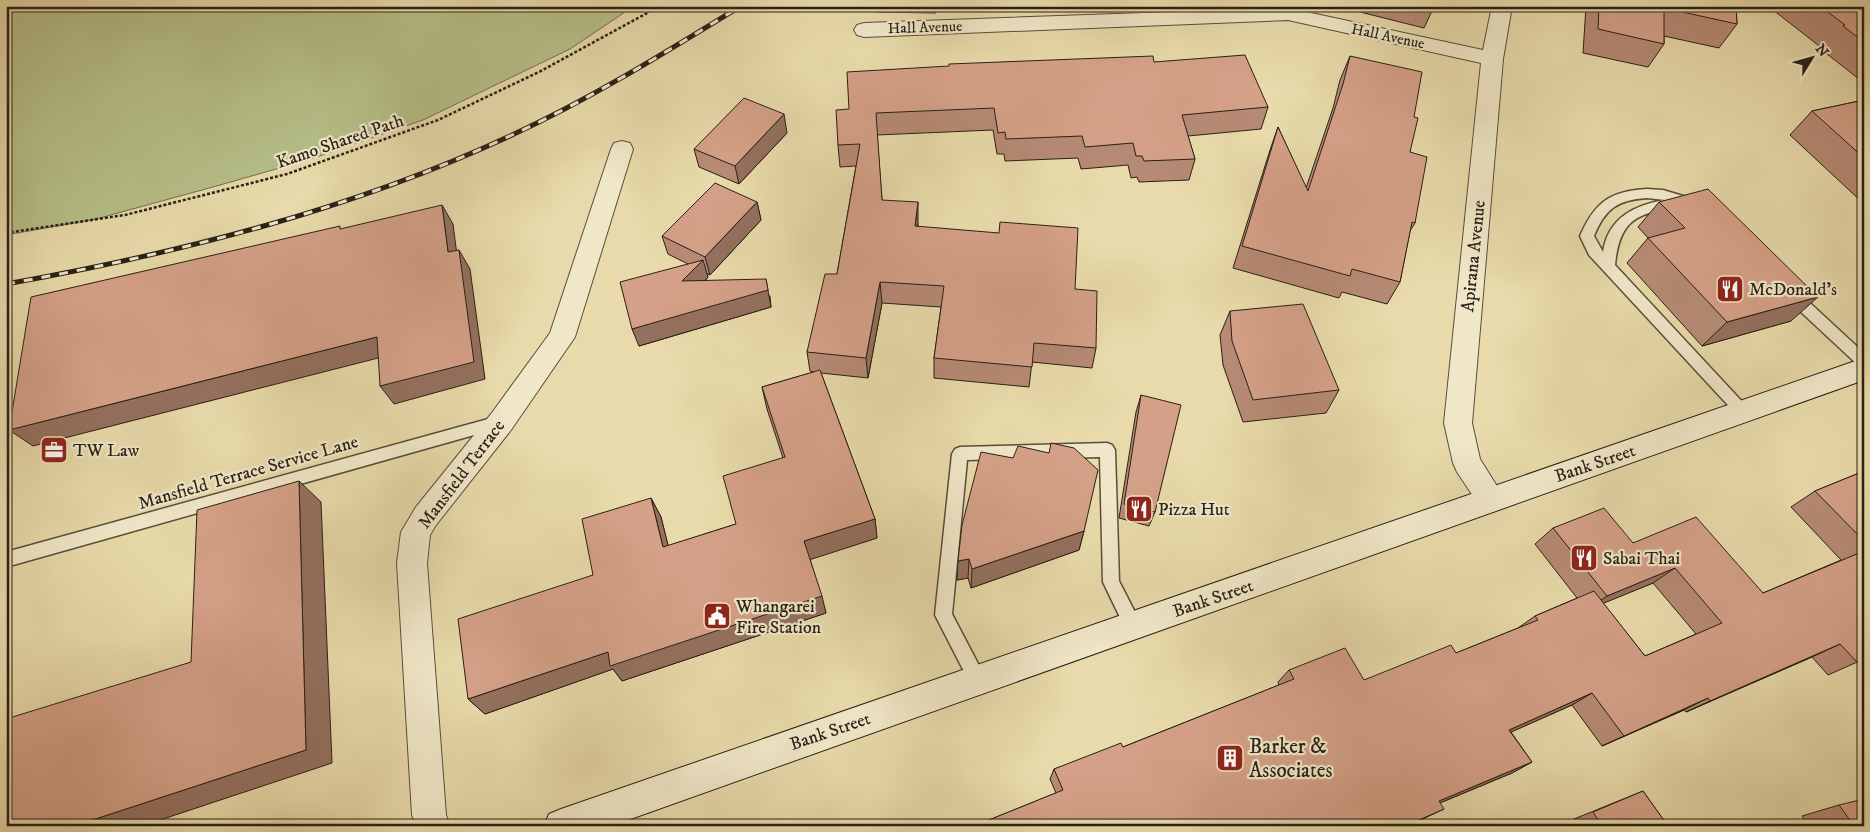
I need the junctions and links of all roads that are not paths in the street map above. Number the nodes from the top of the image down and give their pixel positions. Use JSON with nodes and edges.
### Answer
{"nodes":[{"id":1,"x":1502,"y":6,"type":"edge"},
{"id":2,"x":864,"y":30,"type":"dead end"},
{"id":3,"x":1492,"y":59,"type":"junction"},
{"id":4,"x":622,"y":149,"type":"dead end"},
{"id":5,"x":1608,"y":266,"type":"junction"},
{"id":6,"x":1784,"y":286,"type":"edge"},
{"id":7,"x":1864,"y":362,"type":"edge"},
{"id":8,"x":1864,"y":369,"type":"edge"},
{"id":9,"x":1743,"y":412,"type":"junction"},
{"id":10,"x":501,"y":422,"type":"junction"},
{"id":11,"x":1491,"y":499,"type":"junction"},
{"id":12,"x":6,"y":560,"type":"edge"},
{"id":13,"x":1133,"y":626,"type":"junction"},
{"id":14,"x":976,"y":679,"type":"junction"},
{"id":15,"x":433,"y":826,"type":"edge"},
{"id":16,"x":561,"y":826,"type":"edge"}],
"edges":[{"from":1,"to":3,"type":"street","name":"Apirana Avenue"},
{"from":2,"to":3,"type":"street","name":"Hall Avenue"},
{"from":3,"to":11,"type":"street","name":"Apirana Avenue"},
{"from":4,"to":10,"type":"street","name":"Mansfield Terrace"},
{"from":5,"to":5,"type":"lane"},
{"from":5,"to":9,"type":"lane"},
{"from":6,"to":7,"type":"lane"},
{"from":8,"to":9,"type":"street","name":"Bank Street"},
{"from":9,"to":11,"type":"street","name":"Bank Street"},
{"from":10,"to":12,"type":"lane","name":"Mansfield Terrace Service Lane"},
{"from":10,"to":15,"type":"street","name":"Mansfield Terrace"},
{"from":11,"to":13,"type":"street","name":"Bank Street"},
{"from":13,"to":14,"type":"street","name":"Bank Street"},
{"from":13,"to":14,"type":"lane"},
{"from":14,"to":16,"type":"street","name":"Bank Street"}]}
